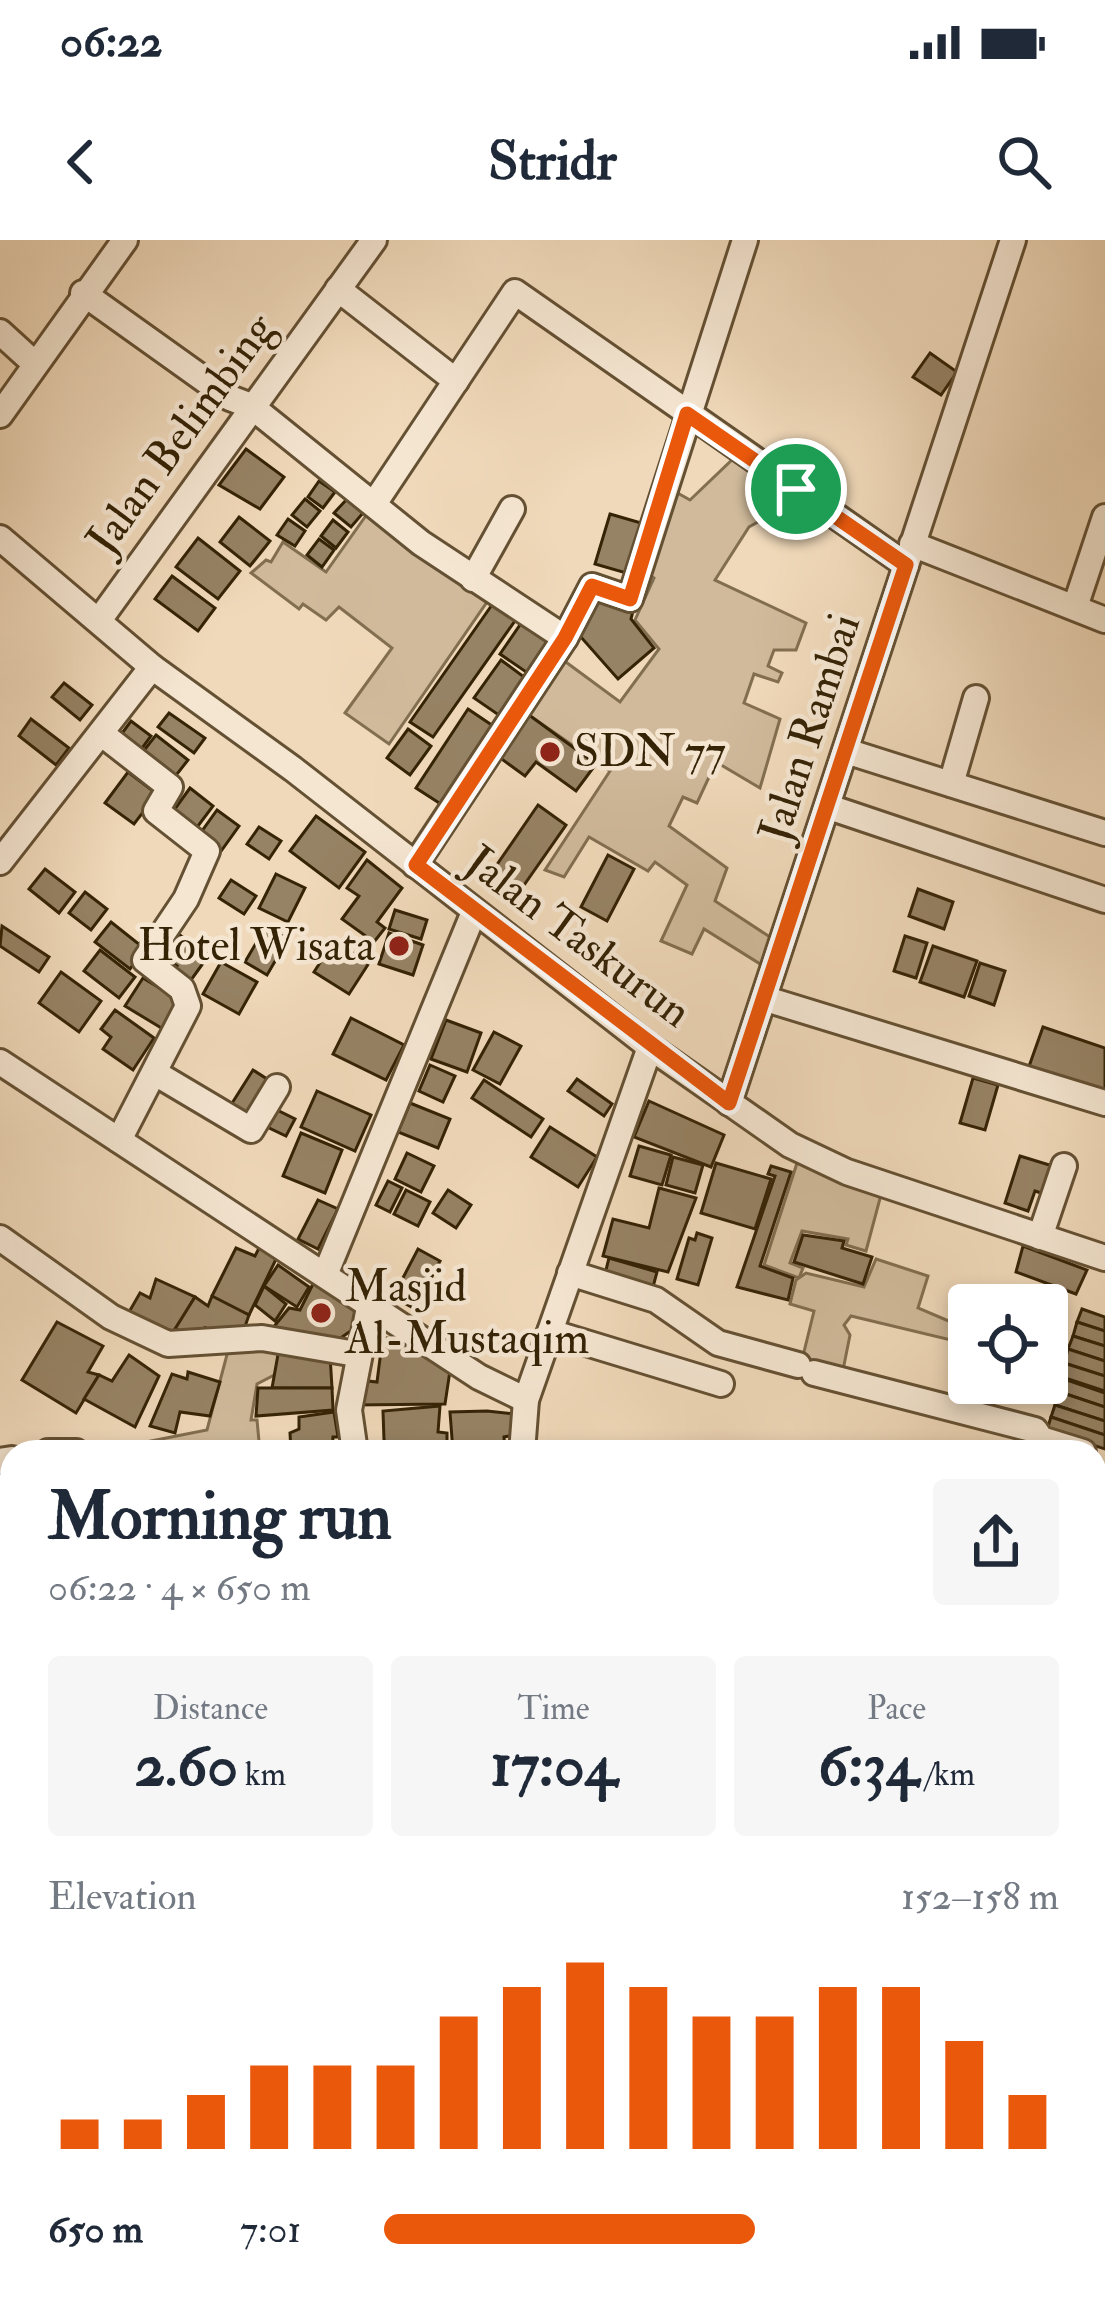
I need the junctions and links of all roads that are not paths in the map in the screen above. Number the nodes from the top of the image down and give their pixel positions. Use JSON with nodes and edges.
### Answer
{"nodes":[{"id":1,"x":125,"y":240,"type":"edge"},
{"id":2,"x":374,"y":240,"type":"edge"},
{"id":3,"x":745,"y":240,"type":"edge"},
{"id":4,"x":1013,"y":240,"type":"edge"},
{"id":5,"x":338,"y":289,"type":"junction"},
{"id":6,"x":82,"y":293,"type":"junction"},
{"id":7,"x":0,"y":332,"type":"edge"},
{"id":8,"x":34,"y":363,"type":"junction"},
{"id":9,"x":456,"y":381,"type":"junction"},
{"id":10,"x":251,"y":406,"type":"junction"},
{"id":11,"x":687,"y":414,"type":"junction"},
{"id":12,"x":0,"y":415,"type":"edge"},
{"id":13,"x":374,"y":504,"type":"junction"},
{"id":14,"x":512,"y":509,"type":"dead end"},
{"id":15,"x":1105,"y":517,"type":"edge"},
{"id":16,"x":0,"y":538,"type":"edge"},
{"id":17,"x":909,"y":554,"type":"junction"},
{"id":18,"x":473,"y":579,"type":"junction"},
{"id":19,"x":1075,"y":607,"type":"junction"},
{"id":20,"x":100,"y":619,"type":"junction"},
{"id":21,"x":1105,"y":620,"type":"edge"},
{"id":22,"x":565,"y":638,"type":"junction"},
{"id":23,"x":152,"y":667,"type":"junction"},
{"id":24,"x":976,"y":698,"type":"dead end"},
{"id":25,"x":102,"y":734,"type":"junction"},
{"id":26,"x":846,"y":751,"type":"junction"},
{"id":27,"x":951,"y":784,"type":"junction"},
{"id":28,"x":829,"y":807,"type":"junction"},
{"id":29,"x":1105,"y":833,"type":"edge"},
{"id":30,"x":0,"y":862,"type":"edge"},
{"id":31,"x":416,"y":865,"type":"junction"},
{"id":32,"x":1105,"y":900,"type":"edge"},
{"id":33,"x":474,"y":912,"type":"junction"},
{"id":34,"x":766,"y":999,"type":"junction"},
{"id":35,"x":650,"y":1047,"type":"junction"},
{"id":36,"x":0,"y":1061,"type":"edge"},
{"id":37,"x":155,"y":1073,"type":"junction"},
{"id":38,"x":277,"y":1087,"type":"dead end"},
{"id":39,"x":729,"y":1103,"type":"junction"},
{"id":40,"x":1105,"y":1103,"type":"edge"},
{"id":41,"x":119,"y":1140,"type":"junction"},
{"id":42,"x":1064,"y":1166,"type":"dead end"},
{"id":43,"x":1040,"y":1237,"type":"junction"},
{"id":44,"x":0,"y":1238,"type":"edge"},
{"id":45,"x":1105,"y":1258,"type":"edge"},
{"id":46,"x":570,"y":1273,"type":"junction"},
{"id":47,"x":325,"y":1275,"type":"junction"},
{"id":48,"x":370,"y":1303,"type":"junction"},
{"id":49,"x":550,"y":1332,"type":"junction"},
{"id":50,"x":356,"y":1354,"type":"junction"},
{"id":51,"x":721,"y":1384,"type":"dead end"},
{"id":52,"x":526,"y":1400,"type":"junction"},
{"id":53,"x":354,"y":1440,"type":"edge"},
{"id":54,"x":523,"y":1440,"type":"edge"},
{"id":55,"x":1044,"y":1440,"type":"edge"}],
"edges":[{"from":1,"to":6,"type":"street"},
{"from":2,"to":5,"type":"street","name":"Jalan Belimbing"},
{"from":3,"to":11,"type":"street"},
{"from":4,"to":17,"type":"street","name":"Jalan Rambai"},
{"from":5,"to":9,"type":"street"},
{"from":5,"to":10,"type":"street","name":"Jalan Belimbing"},
{"from":6,"to":8,"type":"street"},
{"from":6,"to":10,"type":"street"},
{"from":7,"to":8,"type":"street"},
{"from":8,"to":12,"type":"street"},
{"from":9,"to":11,"type":"street"},
{"from":9,"to":13,"type":"street"},
{"from":10,"to":13,"type":"street"},
{"from":10,"to":20,"type":"street","name":"Jalan Belimbing"},
{"from":11,"to":17,"type":"street"},
{"from":11,"to":22,"type":"street"},
{"from":13,"to":18,"type":"street"},
{"from":14,"to":18,"type":"street"},
{"from":15,"to":19,"type":"street"},
{"from":16,"to":20,"type":"street","name":"Jalan Taskurun"},
{"from":17,"to":19,"type":"street"},
{"from":17,"to":26,"type":"street","name":"Jalan Rambai"},
{"from":18,"to":22,"type":"street"},
{"from":19,"to":21,"type":"street"},
{"from":20,"to":23,"type":"street","name":"Jalan Taskurun"},
{"from":22,"to":31,"type":"street"},
{"from":23,"to":25,"type":"street"},
{"from":23,"to":31,"type":"street","name":"Jalan Taskurun"},
{"from":24,"to":27,"type":"street"},
{"from":25,"to":30,"type":"street"},
{"from":25,"to":37,"type":"street"},
{"from":26,"to":27,"type":"street"},
{"from":26,"to":28,"type":"street","name":"Jalan Rambai"},
{"from":27,"to":29,"type":"street"},
{"from":28,"to":32,"type":"street"},
{"from":28,"to":34,"type":"street","name":"Jalan Rambai"},
{"from":31,"to":33,"type":"street","name":"Jalan Taskurun"},
{"from":33,"to":35,"type":"street","name":"Jalan Taskurun"},
{"from":33,"to":47,"type":"street"},
{"from":34,"to":39,"type":"street","name":"Jalan Rambai"},
{"from":34,"to":40,"type":"street"},
{"from":35,"to":39,"type":"street","name":"Jalan Taskurun"},
{"from":35,"to":46,"type":"street"},
{"from":36,"to":41,"type":"street"},
{"from":37,"to":38,"type":"street"},
{"from":37,"to":41,"type":"street"},
{"from":39,"to":43,"type":"street","name":"Jalan Taskurun"},
{"from":41,"to":47,"type":"street"},
{"from":42,"to":43,"type":"street"},
{"from":43,"to":45,"type":"street","name":"Jalan Taskurun"},
{"from":44,"to":50,"type":"street"},
{"from":46,"to":49,"type":"street"},
{"from":46,"to":55,"type":"street"},
{"from":47,"to":48,"type":"street"},
{"from":48,"to":50,"type":"street"},
{"from":48,"to":52,"type":"street"},
{"from":49,"to":51,"type":"street"},
{"from":49,"to":52,"type":"street"},
{"from":50,"to":53,"type":"street"},
{"from":52,"to":54,"type":"street"}]}
